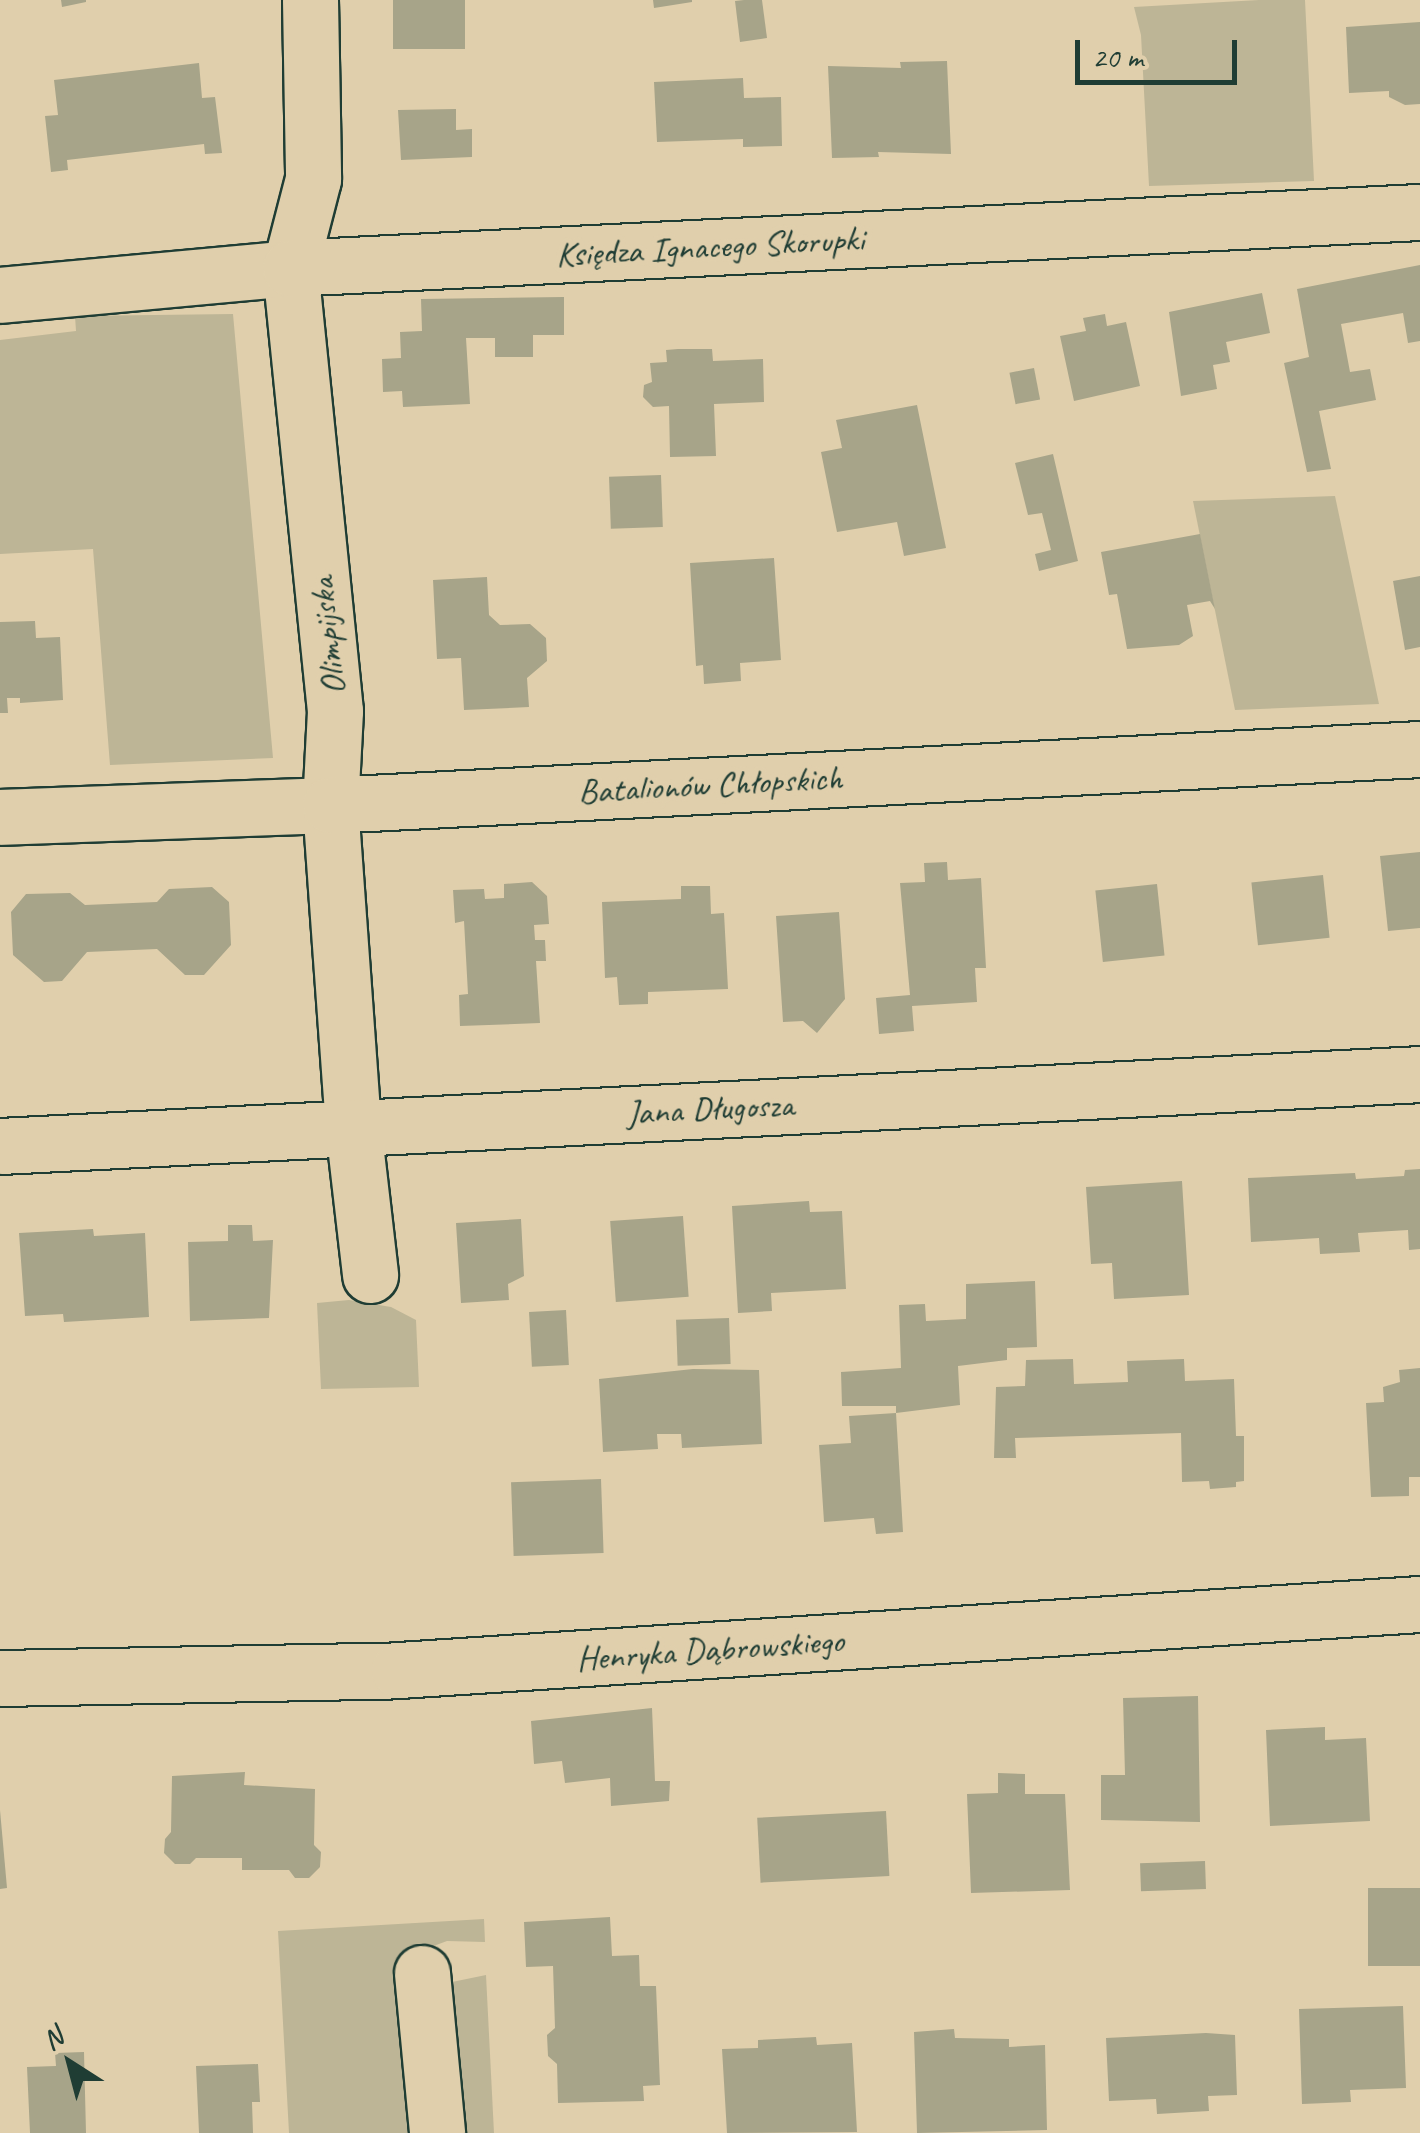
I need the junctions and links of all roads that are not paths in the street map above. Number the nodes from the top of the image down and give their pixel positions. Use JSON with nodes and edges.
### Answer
{"nodes":[{"id":1,"x":310,"y":0,"type":"edge"},
{"id":2,"x":1420,"y":212,"type":"edge"},
{"id":3,"x":290,"y":268,"type":"junction"},
{"id":4,"x":0,"y":295,"type":"edge"},
{"id":5,"x":1420,"y":749,"type":"edge"},
{"id":6,"x":330,"y":805,"type":"junction"},
{"id":7,"x":0,"y":817,"type":"edge"},
{"id":8,"x":1420,"y":1074,"type":"edge"},
{"id":9,"x":353,"y":1127,"type":"junction"},
{"id":10,"x":0,"y":1146,"type":"edge"},
{"id":11,"x":370,"y":1275,"type":"dead end"},
{"id":12,"x":1420,"y":1604,"type":"edge"},
{"id":13,"x":0,"y":1678,"type":"edge"},
{"id":14,"x":422,"y":1974,"type":"dead end"},
{"id":15,"x":437,"y":2133,"type":"edge"}],
"edges":[{"from":1,"to":3,"type":"street","name":"Olimpijska"},
{"from":2,"to":3,"type":"street","name":"Księdza Ignacego Skorupki"},
{"from":3,"to":4,"type":"street","name":"Księdza Ignacego Skorupki"},
{"from":3,"to":6,"type":"street","name":"Olimpijska"},
{"from":5,"to":6,"type":"street","name":"Batalionów Chłopskich"},
{"from":6,"to":7,"type":"street","name":"Batalionów Chłopskich"},
{"from":6,"to":9,"type":"street","name":"Olimpijska"},
{"from":8,"to":9,"type":"street","name":"Jana Długosza"},
{"from":9,"to":10,"type":"street","name":"Jana Długosza"},
{"from":9,"to":11,"type":"street","name":"Olimpijska"},
{"from":12,"to":13,"type":"street","name":"Henryka Dąbrowskiego"},
{"from":14,"to":15,"type":"street"}]}
